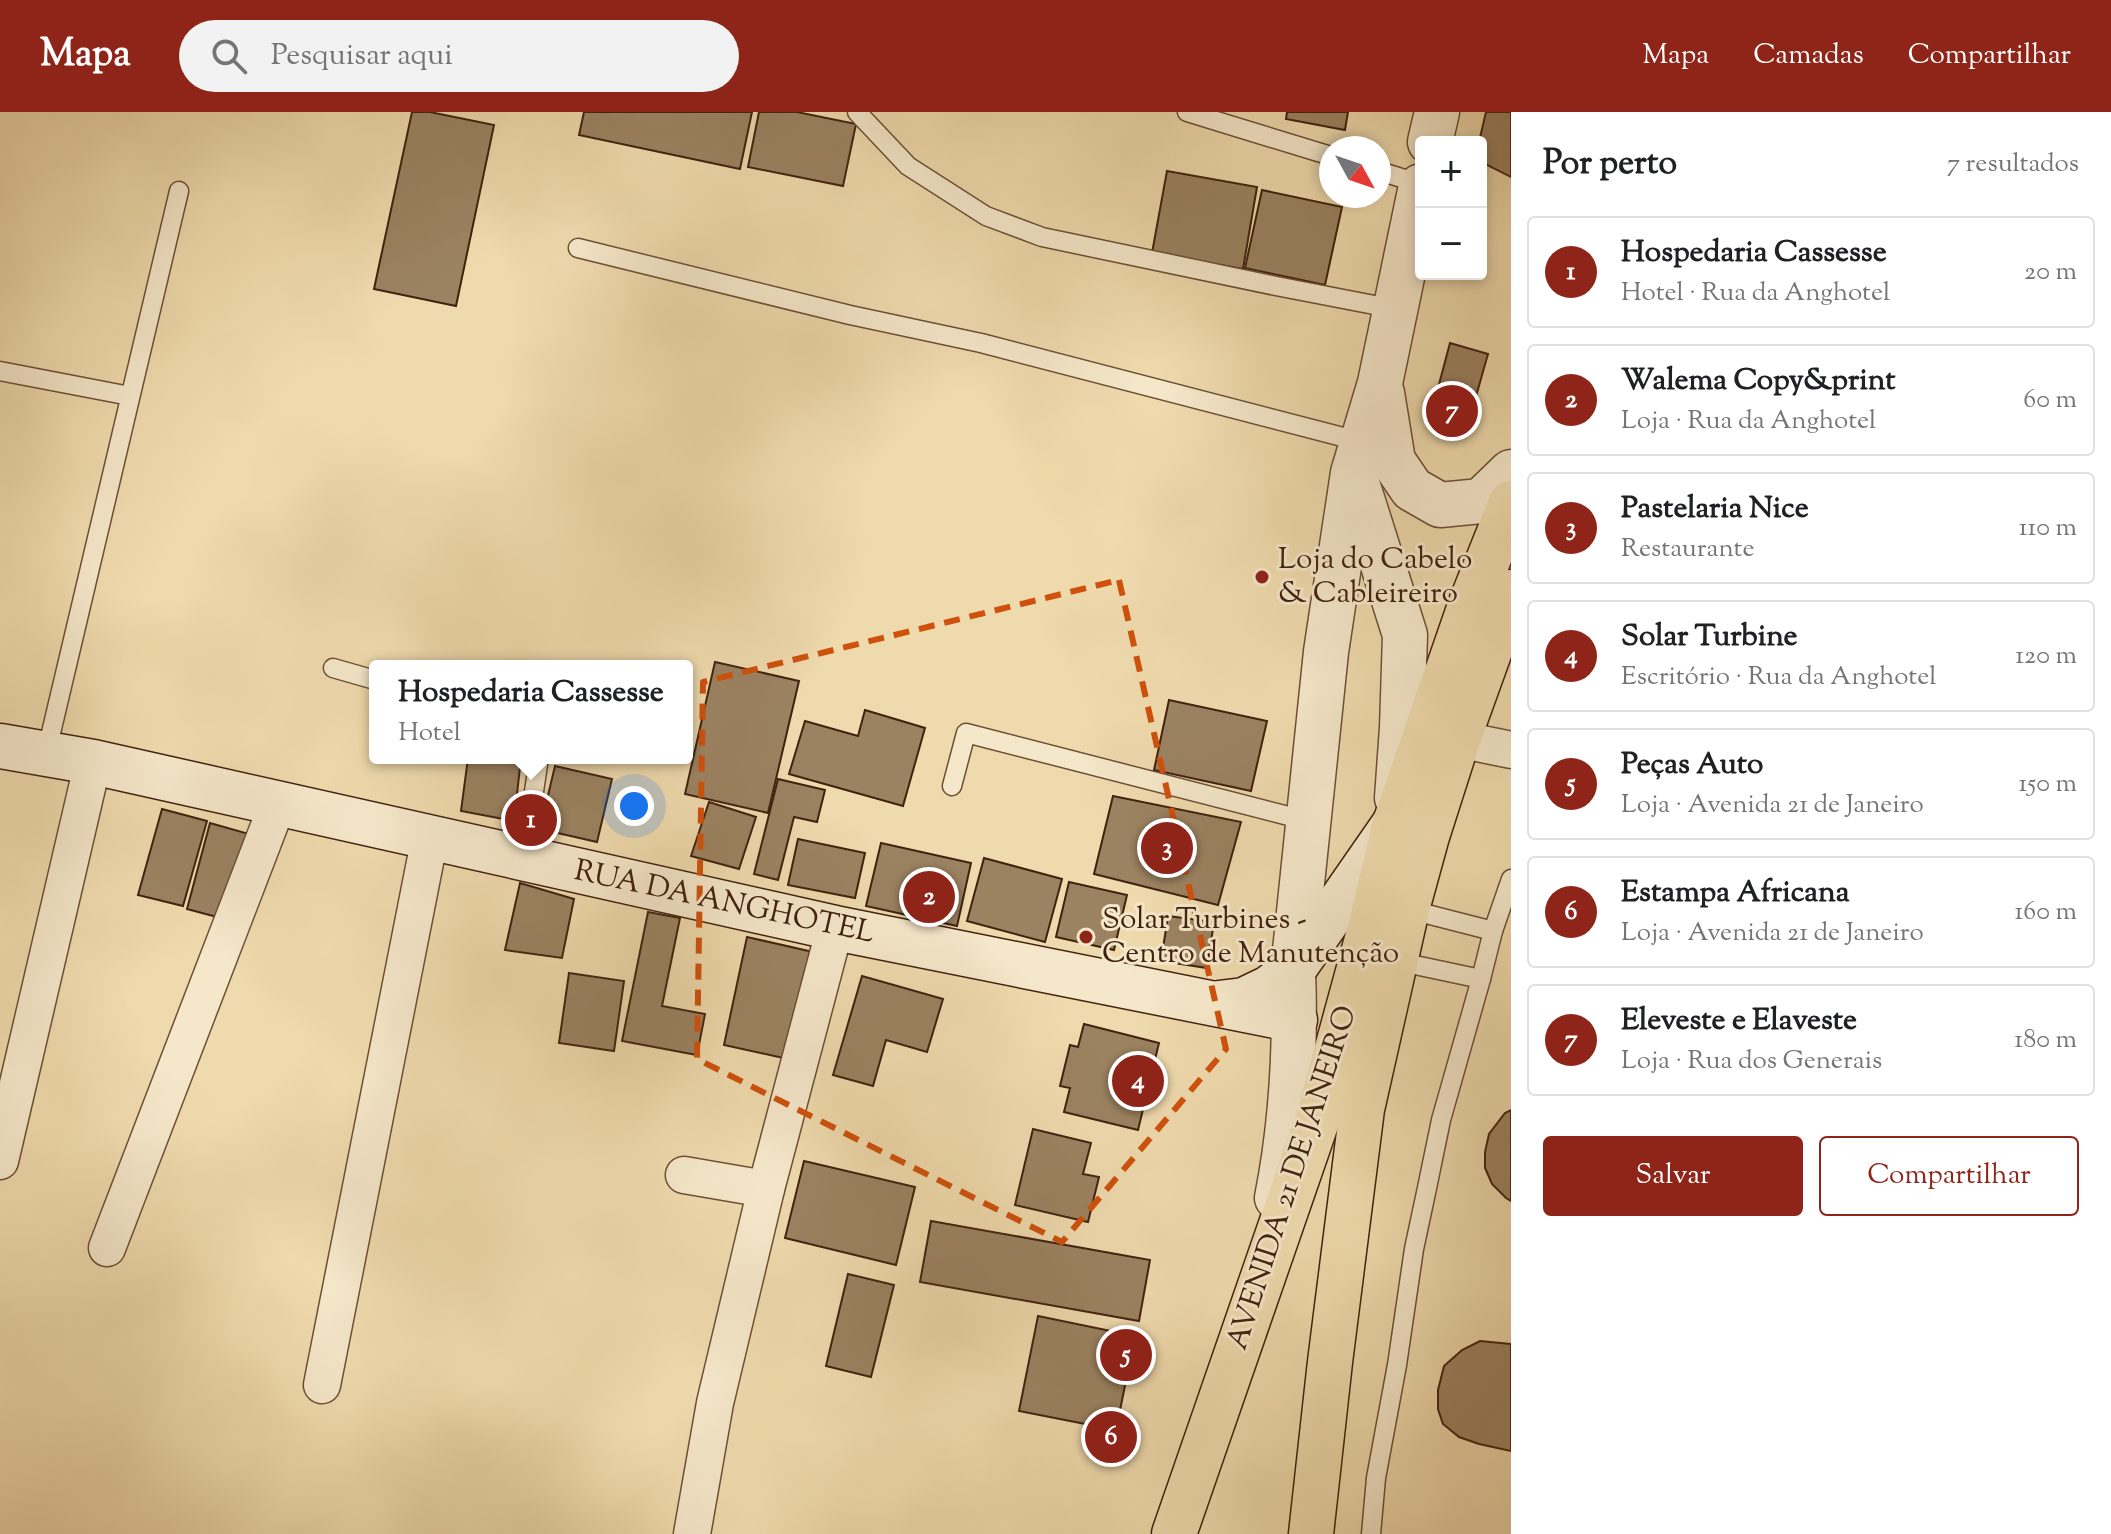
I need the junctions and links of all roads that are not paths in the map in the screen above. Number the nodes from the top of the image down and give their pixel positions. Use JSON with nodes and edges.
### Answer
{"nodes":[{"id":1,"x":857,"y":112,"type":"edge"},
{"id":2,"x":1187,"y":112,"type":"edge"},
{"id":3,"x":1437,"y":112,"type":"edge"},
{"id":4,"x":1431,"y":136,"type":"edge"},
{"id":5,"x":1319,"y":152,"type":"edge"},
{"id":6,"x":1391,"y":175,"type":"edge"},
{"id":7,"x":1415,"y":183,"type":"edge"},
{"id":8,"x":179,"y":191,"type":"dead end"},
{"id":9,"x":1416,"y":208,"type":"edge"},
{"id":10,"x":578,"y":248,"type":"dead end"},
{"id":11,"x":1395,"y":309,"type":"junction"},
{"id":12,"x":0,"y":371,"type":"edge"},
{"id":13,"x":1380,"y":383,"type":"junction"},
{"id":14,"x":130,"y":396,"type":"junction"},
{"id":15,"x":1358,"y":457,"type":"junction"},
{"id":16,"x":1511,"y":472,"type":"edge"},
{"id":17,"x":1511,"y":503,"type":"edge"},
{"id":18,"x":1511,"y":592,"type":"edge"},
{"id":19,"x":333,"y":668,"type":"dead end"},
{"id":20,"x":369,"y":678,"type":"edge"},
{"id":21,"x":1458,"y":739,"type":"junction"},
{"id":22,"x":0,"y":746,"type":"edge"},
{"id":23,"x":1511,"y":750,"type":"edge"},
{"id":24,"x":46,"y":754,"type":"junction"},
{"id":25,"x":93,"y":762,"type":"junction"},
{"id":26,"x":538,"y":764,"type":"edge"},
{"id":27,"x":952,"y":786,"type":"dead end"},
{"id":28,"x":278,"y":803,"type":"junction"},
{"id":29,"x":1308,"y":821,"type":"junction"},
{"id":30,"x":1395,"y":823,"type":"junction"},
{"id":31,"x":430,"y":837,"type":"junction"},
{"id":32,"x":524,"y":858,"type":"junction"},
{"id":33,"x":1511,"y":879,"type":"edge"},
{"id":34,"x":1407,"y":909,"type":"junction"},
{"id":35,"x":835,"y":928,"type":"junction"},
{"id":36,"x":1493,"y":931,"type":"junction"},
{"id":37,"x":1396,"y":961,"type":"junction"},
{"id":38,"x":1293,"y":970,"type":"junction"},
{"id":39,"x":1481,"y":979,"type":"junction"},
{"id":40,"x":1215,"y":1004,"type":"junction"},
{"id":41,"x":1295,"y":1020,"type":"junction"},
{"id":42,"x":0,"y":1161,"type":"edge"},
{"id":43,"x":684,"y":1175,"type":"dead end"},
{"id":44,"x":766,"y":1189,"type":"junction"},
{"id":45,"x":107,"y":1248,"type":"dead end"},
{"id":46,"x":1257,"y":1295,"type":"junction"},
{"id":47,"x":322,"y":1385,"type":"dead end"},
{"id":48,"x":1177,"y":1532,"type":"edge"},
{"id":49,"x":692,"y":1534,"type":"edge"},
{"id":50,"x":1311,"y":1534,"type":"edge"},
{"id":51,"x":1371,"y":1534,"type":"edge"}],
"edges":[{"from":1,"to":11,"type":"lane"},
{"from":2,"to":5,"type":"lane"},
{"from":3,"to":4,"type":"street"},
{"from":6,"to":7,"type":"lane"},
{"from":8,"to":14,"type":"lane"},
{"from":9,"to":11,"type":"street"},
{"from":10,"to":15,"type":"lane"},
{"from":11,"to":13,"type":"street"},
{"from":12,"to":14,"type":"lane"},
{"from":13,"to":15,"type":"street"},
{"from":13,"to":16,"type":"street"},
{"from":14,"to":24,"type":"lane"},
{"from":15,"to":29,"type":"street"},
{"from":15,"to":30,"type":"street"},
{"from":17,"to":30,"type":"main road","name":"AVENIDA 21 DE JANEIRO"},
{"from":18,"to":21,"type":"main road","name":"AVENIDA 21 DE JANEIRO"},
{"from":19,"to":20,"type":"lane"},
{"from":21,"to":23,"type":"street"},
{"from":21,"to":34,"type":"main road","name":"AVENIDA 21 DE JANEIRO"},
{"from":22,"to":24,"type":"street","name":"RUA DA ANGHOTEL"},
{"from":24,"to":25,"type":"street","name":"RUA DA ANGHOTEL"},
{"from":25,"to":28,"type":"street","name":"RUA DA ANGHOTEL"},
{"from":25,"to":42,"type":"street"},
{"from":26,"to":32,"type":"lane"},
{"from":27,"to":29,"type":"lane"},
{"from":28,"to":31,"type":"street","name":"RUA DA ANGHOTEL"},
{"from":28,"to":45,"type":"street"},
{"from":29,"to":38,"type":"street"},
{"from":30,"to":38,"type":"street","name":"RUA DA ANGHOTEL"},
{"from":30,"to":46,"type":"main road","name":"AVENIDA 21 DE JANEIRO"},
{"from":31,"to":32,"type":"street","name":"RUA DA ANGHOTEL"},
{"from":31,"to":47,"type":"street"},
{"from":32,"to":35,"type":"street","name":"RUA DA ANGHOTEL"},
{"from":33,"to":36,"type":"lane"},
{"from":34,"to":36,"type":"lane"},
{"from":34,"to":37,"type":"main road","name":"AVENIDA 21 DE JANEIRO"},
{"from":35,"to":40,"type":"street","name":"RUA DA ANGHOTEL"},
{"from":35,"to":44,"type":"street"},
{"from":36,"to":39,"type":"lane"},
{"from":37,"to":39,"type":"lane"},
{"from":37,"to":50,"type":"main road","name":"AVENIDA 21 DE JANEIRO"},
{"from":38,"to":40,"type":"street","name":"RUA DA ANGHOTEL"},
{"from":38,"to":41,"type":"street"},
{"from":39,"to":51,"type":"lane"},
{"from":40,"to":41,"type":"street","name":"RUA DA ANGHOTEL"},
{"from":41,"to":46,"type":"street"},
{"from":43,"to":44,"type":"street"},
{"from":44,"to":49,"type":"street"},
{"from":46,"to":48,"type":"main road","name":"AVENIDA 21 DE JANEIRO"}]}
